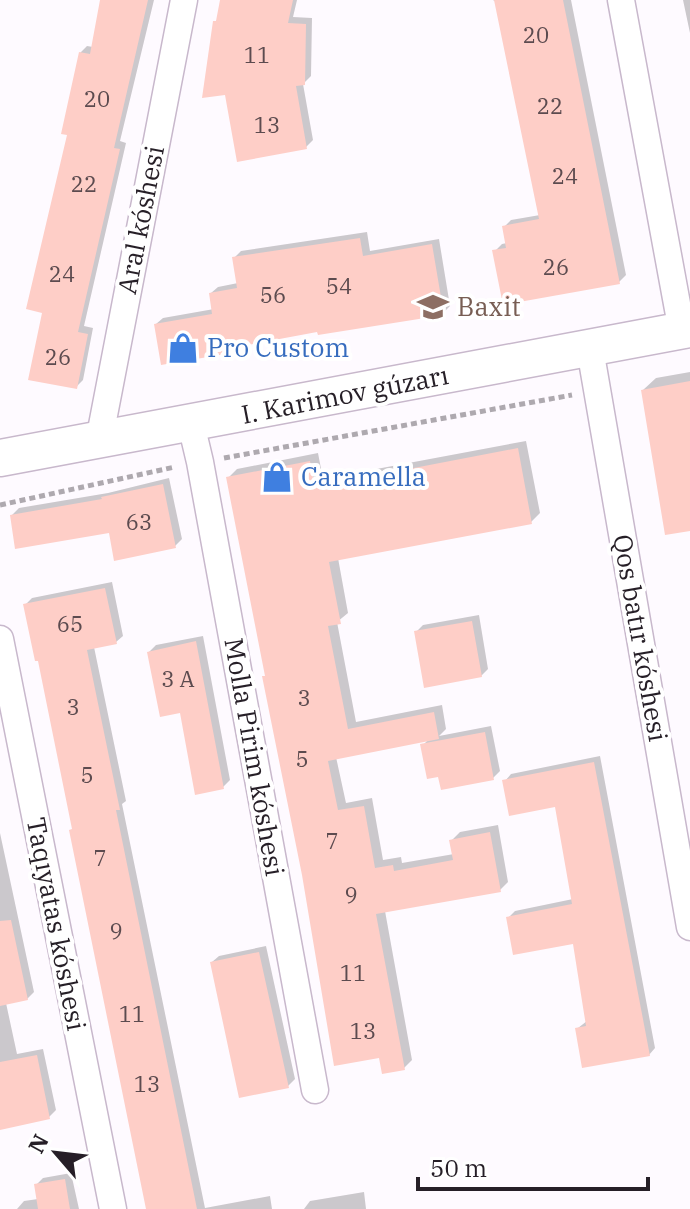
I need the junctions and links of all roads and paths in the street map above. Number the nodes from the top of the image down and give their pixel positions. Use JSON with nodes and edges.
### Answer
{"nodes":[{"id":1,"x":184,"y":0,"type":"edge"},
{"id":2,"x":621,"y":0,"type":"edge"},
{"id":3,"x":686,"y":330,"type":"edge"},
{"id":4,"x":590,"y":349,"type":"junction"},
{"id":5,"x":598,"y":390,"type":"junction"},
{"id":6,"x":191,"y":424,"type":"junction"},
{"id":7,"x":99,"y":441,"type":"junction"},
{"id":8,"x":0,"y":458,"type":"edge"},
{"id":9,"x":200,"y":462,"type":"junction"},
{"id":10,"x":0,"y":505,"type":"edge"},
{"id":11,"x":0,"y":639,"type":"edge"},
{"id":12,"x":680,"y":815,"type":"edge"},
{"id":13,"x":690,"y":927,"type":"edge"},
{"id":14,"x":315,"y":1090,"type":"dead end"},
{"id":15,"x":113,"y":1209,"type":"edge"}],
"edges":[{"from":1,"to":7,"type":"street","name":"Aral kóshesi"},
{"from":2,"to":3,"type":"street"},
{"from":3,"to":4,"type":"street","name":"I. Karimov gúzarı"},
{"from":4,"to":5,"type":"street","name":"Qos batır kóshesi"},
{"from":4,"to":6,"type":"street","name":"I. Karimov gúzarı"},
{"from":5,"to":9,"type":"path"},
{"from":5,"to":12,"type":"street","name":"Qos batır kóshesi"},
{"from":6,"to":7,"type":"street","name":"I. Karimov gúzarı"},
{"from":6,"to":9,"type":"street","name":"Molla Pirim kóshesi"},
{"from":7,"to":8,"type":"street","name":"I. Karimov gúzarı"},
{"from":9,"to":10,"type":"path"},
{"from":9,"to":14,"type":"street","name":"Molla Pirim kóshesi"},
{"from":11,"to":15,"type":"street","name":"Taqıyatas kóshesi"},
{"from":12,"to":13,"type":"street","name":"Qos batır kóshesi"}]}
